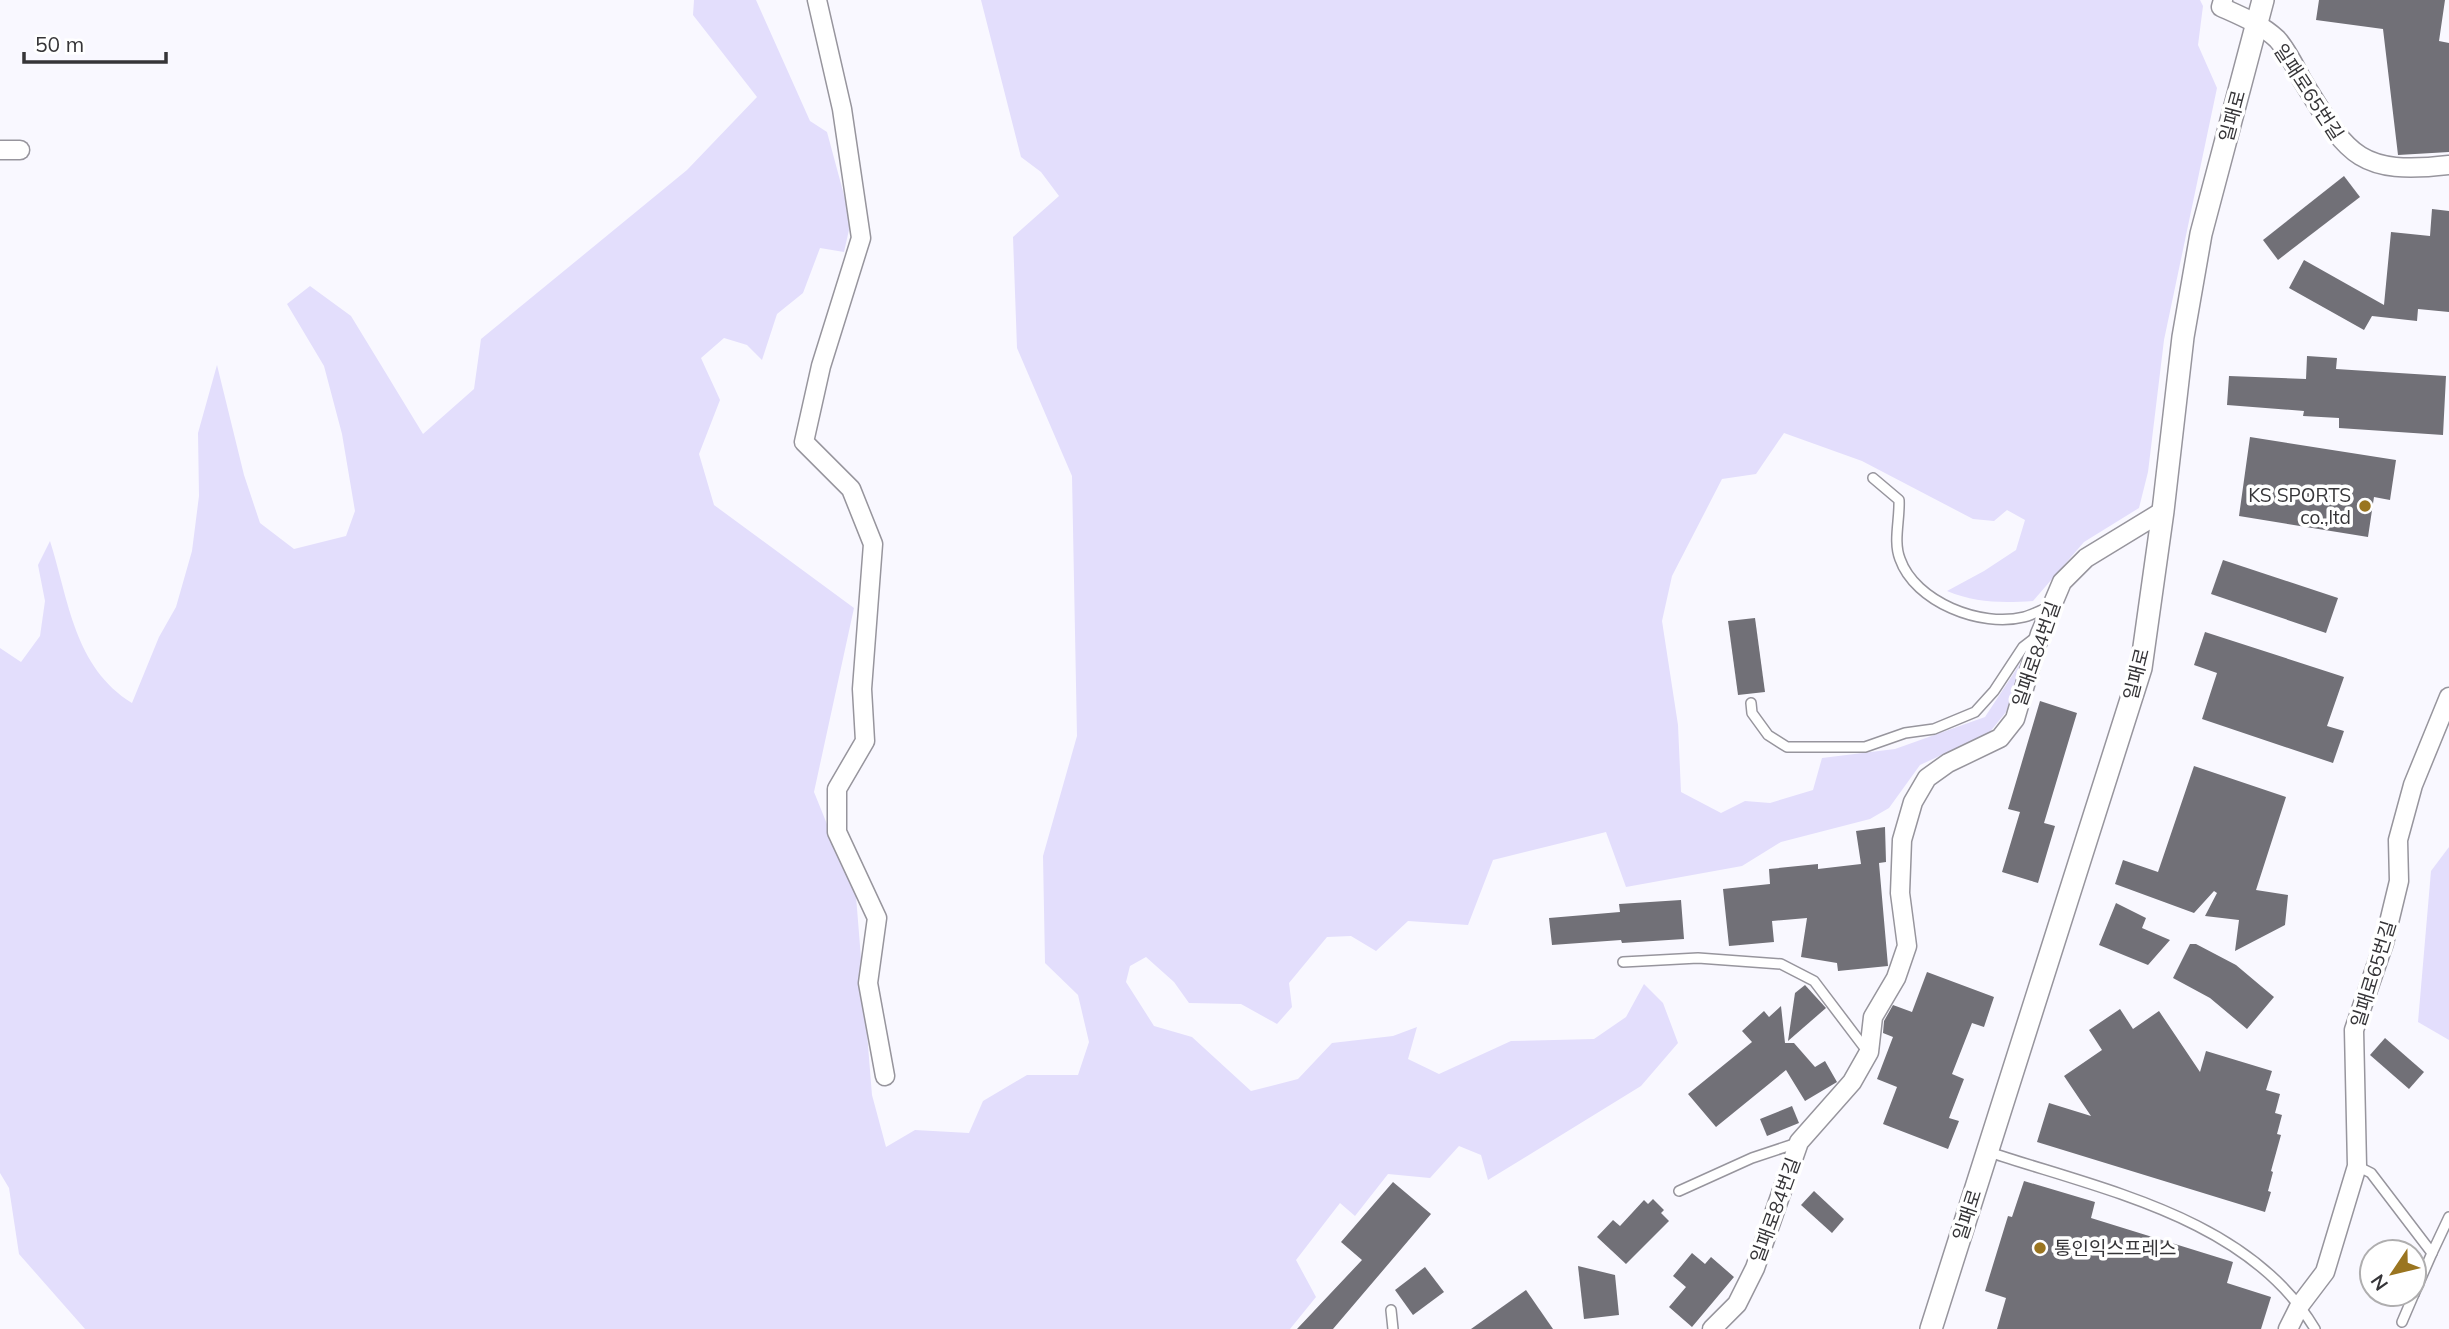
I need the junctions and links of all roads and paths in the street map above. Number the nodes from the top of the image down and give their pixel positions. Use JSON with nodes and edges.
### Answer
{"nodes":[{"id":1,"x":817,"y":0,"type":"edge"},
{"id":2,"x":2223,"y":0,"type":"edge"},
{"id":3,"x":2263,"y":0,"type":"edge"},
{"id":4,"x":2256,"y":23,"type":"junction"},
{"id":5,"x":0,"y":150,"type":"edge"},
{"id":6,"x":20,"y":150,"type":"dead end"},
{"id":7,"x":2449,"y":165,"type":"edge"},
{"id":8,"x":1873,"y":478,"type":"dead end"},
{"id":9,"x":2164,"y":512,"type":"junction"},
{"id":10,"x":2050,"y":606,"type":"junction"},
{"id":11,"x":2040,"y":634,"type":"junction"},
{"id":12,"x":2449,"y":697,"type":"edge"},
{"id":13,"x":1751,"y":703,"type":"dead end"},
{"id":14,"x":1623,"y":962,"type":"dead end"},
{"id":15,"x":1868,"y":1052,"type":"junction"},
{"id":16,"x":885,"y":1076,"type":"dead end"},
{"id":17,"x":1799,"y":1142,"type":"junction"},
{"id":18,"x":1987,"y":1151,"type":"junction"},
{"id":19,"x":2357,"y":1166,"type":"junction"},
{"id":20,"x":1679,"y":1191,"type":"dead end"},
{"id":21,"x":2449,"y":1217,"type":"edge"},
{"id":22,"x":2432,"y":1254,"type":"junction"},
{"id":23,"x":2428,"y":1263,"type":"edge"},
{"id":24,"x":2300,"y":1305,"type":"junction"},
{"id":25,"x":2408,"y":1308,"type":"edge"},
{"id":26,"x":1391,"y":1310,"type":"dead end"},
{"id":27,"x":2402,"y":1321,"type":"dead end"},
{"id":28,"x":1393,"y":1329,"type":"edge"},
{"id":29,"x":1712,"y":1329,"type":"edge"},
{"id":30,"x":1931,"y":1329,"type":"edge"},
{"id":31,"x":2288,"y":1329,"type":"edge"},
{"id":32,"x":2315,"y":1329,"type":"edge"}],
"edges":[{"from":1,"to":16,"type":"street"},
{"from":2,"to":4,"type":"street","name":"일패로65번길"},
{"from":3,"to":4,"type":"street","name":"일패로"},
{"from":4,"to":7,"type":"street","name":"일패로65번길"},
{"from":4,"to":9,"type":"street","name":"일패로"},
{"from":5,"to":6,"type":"street"},
{"from":8,"to":10,"type":"lane"},
{"from":9,"to":10,"type":"street","name":"일패로84번길"},
{"from":9,"to":18,"type":"street","name":"일패로"},
{"from":10,"to":11,"type":"street","name":"일패로84번길"},
{"from":11,"to":13,"type":"lane"},
{"from":11,"to":15,"type":"street","name":"일패로84번길"},
{"from":12,"to":19,"type":"street","name":"일패로65번길"},
{"from":14,"to":15,"type":"lane"},
{"from":15,"to":17,"type":"street","name":"일패로84번길"},
{"from":17,"to":20,"type":"lane"},
{"from":17,"to":29,"type":"street","name":"일패로84번길"},
{"from":18,"to":24,"type":"lane"},
{"from":18,"to":30,"type":"street","name":"일패로"},
{"from":19,"to":22,"type":"lane"},
{"from":19,"to":24,"type":"street","name":"일패로65번길"},
{"from":21,"to":22,"type":"lane"},
{"from":22,"to":23,"type":"lane"},
{"from":24,"to":31,"type":"street","name":"일패로65번길"},
{"from":24,"to":32,"type":"lane"},
{"from":25,"to":27,"type":"lane"},
{"from":26,"to":28,"type":"lane"}]}
